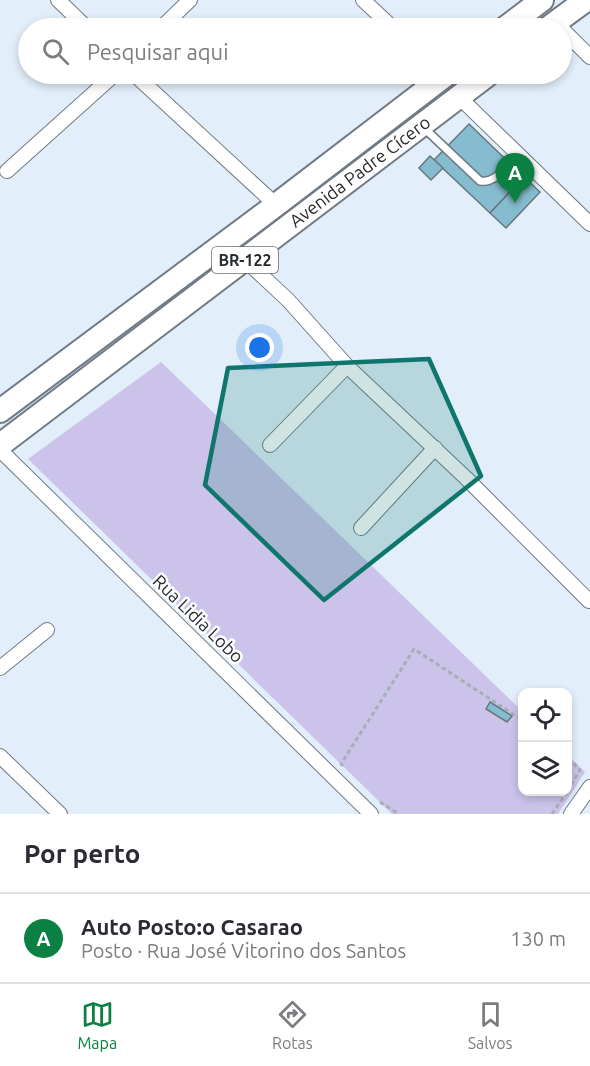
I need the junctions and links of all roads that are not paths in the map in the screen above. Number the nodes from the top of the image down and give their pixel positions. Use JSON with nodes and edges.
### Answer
{"nodes":[{"id":1,"x":58,"y":0,"type":"edge"},
{"id":2,"x":190,"y":0,"type":"edge"},
{"id":3,"x":363,"y":0,"type":"edge"},
{"id":4,"x":542,"y":0,"type":"edge"},
{"id":5,"x":586,"y":0,"type":"edge"},
{"id":6,"x":77,"y":18,"type":"edge"},
{"id":7,"x":171,"y":18,"type":"edge"},
{"id":8,"x":382,"y":18,"type":"edge"},
{"id":9,"x":518,"y":18,"type":"edge"},
{"id":10,"x":566,"y":18,"type":"edge"},
{"id":11,"x":572,"y":41,"type":"edge"},
{"id":12,"x":590,"y":57,"type":"edge"},
{"id":13,"x":104,"y":84,"type":"edge"},
{"id":14,"x":145,"y":84,"type":"edge"},
{"id":15,"x":431,"y":84,"type":"edge"},
{"id":16,"x":475,"y":84,"type":"edge"},
{"id":17,"x":458,"y":96,"type":"junction"},
{"id":18,"x":422,"y":125,"type":"junction"},
{"id":19,"x":518,"y":154,"type":"junction"},
{"id":20,"x":7,"y":171,"type":"dead end"},
{"id":21,"x":276,"y":205,"type":"junction"},
{"id":22,"x":590,"y":224,"type":"edge"},
{"id":23,"x":245,"y":260,"type":"junction"},
{"id":24,"x":347,"y":366,"type":"junction"},
{"id":25,"x":0,"y":411,"type":"edge"},
{"id":26,"x":0,"y":445,"type":"edge"},
{"id":27,"x":270,"y":445,"type":"dead end"},
{"id":28,"x":435,"y":448,"type":"junction"},
{"id":29,"x":0,"y":450,"type":"edge"},
{"id":30,"x":361,"y":528,"type":"dead end"},
{"id":31,"x":589,"y":601,"type":"edge"},
{"id":32,"x":47,"y":630,"type":"dead end"},
{"id":33,"x":0,"y":669,"type":"edge"},
{"id":34,"x":0,"y":756,"type":"edge"},
{"id":35,"x":590,"y":787,"type":"edge"},
{"id":36,"x":369,"y":813,"type":"edge"},
{"id":37,"x":60,"y":814,"type":"edge"},
{"id":38,"x":571,"y":814,"type":"edge"}],
"edges":[{"from":1,"to":6,"type":"street"},
{"from":2,"to":7,"type":"street"},
{"from":3,"to":8,"type":"street"},
{"from":4,"to":9,"type":"highway"},
{"from":5,"to":10,"type":"highway"},
{"from":11,"to":12,"type":"street"},
{"from":13,"to":20,"type":"street"},
{"from":14,"to":21,"type":"street"},
{"from":15,"to":21,"type":"highway","name":"Avenida Padre Cícero","number":"BR-122"},
{"from":16,"to":17,"type":"highway","name":"Avenida Padre Cícero","number":"BR-122"},
{"from":17,"to":18,"type":"highway","name":"Avenida Padre Cícero","number":"BR-122"},
{"from":17,"to":19,"type":"street"},
{"from":18,"to":19,"type":"lane"},
{"from":18,"to":23,"type":"highway","name":"Avenida Padre Cícero","number":"BR-122"},
{"from":19,"to":22,"type":"street"},
{"from":21,"to":25,"type":"highway","name":"Avenida Padre Cícero","number":"BR-122"},
{"from":23,"to":24,"type":"street"},
{"from":23,"to":26,"type":"highway","name":"Avenida Padre Cícero","number":"BR-122"},
{"from":24,"to":27,"type":"street"},
{"from":24,"to":28,"type":"street"},
{"from":28,"to":30,"type":"street"},
{"from":28,"to":31,"type":"street"},
{"from":29,"to":36,"type":"street","name":"Rua Lidia Lobo"},
{"from":32,"to":33,"type":"street"},
{"from":34,"to":37,"type":"street"},
{"from":35,"to":38,"type":"street"}]}
